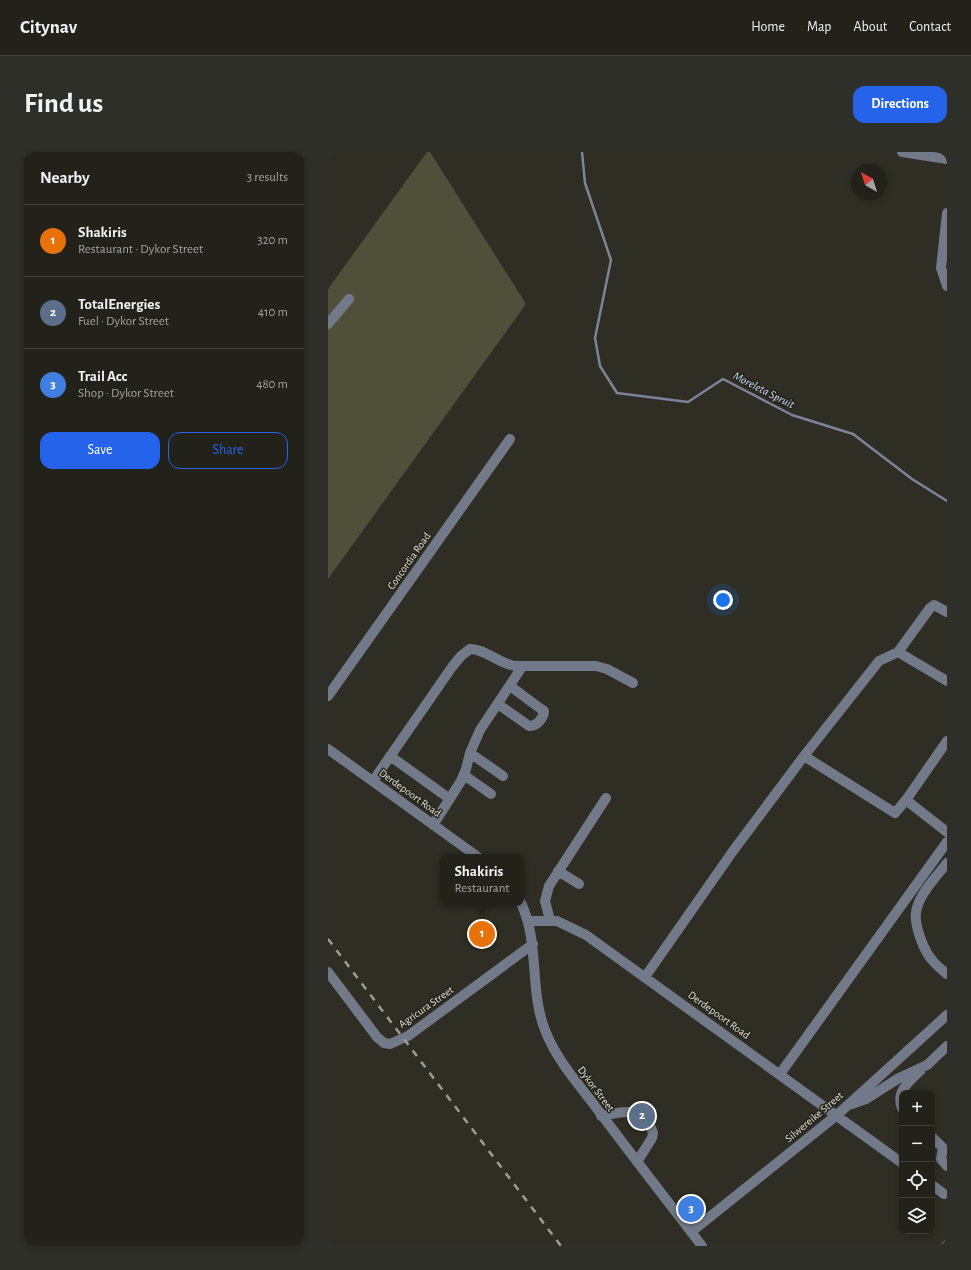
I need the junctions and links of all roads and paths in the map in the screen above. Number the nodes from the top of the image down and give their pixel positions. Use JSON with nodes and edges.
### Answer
{"nodes":[{"id":1,"x":902,"y":152,"type":"edge"},
{"id":2,"x":947,"y":159,"type":"edge"},
{"id":3,"x":947,"y":213,"type":"edge"},
{"id":4,"x":947,"y":286,"type":"edge"},
{"id":5,"x":349,"y":299,"type":"dead end"},
{"id":6,"x":328,"y":324,"type":"edge"},
{"id":7,"x":510,"y":440,"type":"dead end"},
{"id":8,"x":947,"y":612,"type":"edge"},
{"id":9,"x":898,"y":652,"type":"junction"},
{"id":10,"x":522,"y":667,"type":"junction"},
{"id":11,"x":947,"y":682,"type":"edge"},
{"id":12,"x":633,"y":683,"type":"dead end"},
{"id":13,"x":510,"y":686,"type":"junction"},
{"id":14,"x":328,"y":696,"type":"edge"},
{"id":15,"x":498,"y":704,"type":"junction"},
{"id":16,"x":947,"y":741,"type":"edge"},
{"id":17,"x":328,"y":750,"type":"edge"},
{"id":18,"x":470,"y":753,"type":"junction"},
{"id":19,"x":390,"y":756,"type":"junction"},
{"id":20,"x":804,"y":756,"type":"junction"},
{"id":21,"x":464,"y":775,"type":"junction"},
{"id":22,"x":503,"y":776,"type":"dead end"},
{"id":23,"x":373,"y":782,"type":"junction"},
{"id":24,"x":491,"y":794,"type":"dead end"},
{"id":25,"x":450,"y":798,"type":"junction"},
{"id":26,"x":606,"y":798,"type":"dead end"},
{"id":27,"x":906,"y":800,"type":"junction"},
{"id":28,"x":433,"y":825,"type":"junction"},
{"id":29,"x":947,"y":832,"type":"edge"},
{"id":30,"x":947,"y":842,"type":"edge"},
{"id":31,"x":474,"y":854,"type":"edge"},
{"id":32,"x":947,"y":863,"type":"edge"},
{"id":33,"x":558,"y":871,"type":"junction"},
{"id":34,"x":579,"y":884,"type":"dead end"},
{"id":35,"x":522,"y":906,"type":"edge"},
{"id":36,"x":550,"y":920,"type":"junction"},
{"id":37,"x":528,"y":921,"type":"junction"},
{"id":38,"x":532,"y":944,"type":"junction"},
{"id":39,"x":328,"y":972,"type":"edge"},
{"id":40,"x":947,"y":974,"type":"edge"},
{"id":41,"x":645,"y":977,"type":"junction"},
{"id":42,"x":947,"y":1015,"type":"edge"},
{"id":43,"x":947,"y":1046,"type":"edge"},
{"id":44,"x":927,"y":1065,"type":"junction"},
{"id":45,"x":780,"y":1074,"type":"junction"},
{"id":46,"x":902,"y":1090,"type":"edge"},
{"id":47,"x":848,"y":1106,"type":"junction"},
{"id":48,"x":837,"y":1115,"type":"junction"},
{"id":49,"x":601,"y":1116,"type":"junction"},
{"id":50,"x":935,"y":1139,"type":"edge"},
{"id":51,"x":945,"y":1146,"type":"edge"},
{"id":52,"x":637,"y":1162,"type":"junction"},
{"id":53,"x":901,"y":1162,"type":"edge"},
{"id":54,"x":947,"y":1166,"type":"edge"},
{"id":55,"x":935,"y":1187,"type":"edge"},
{"id":56,"x":944,"y":1194,"type":"dead end"},
{"id":57,"x":691,"y":1232,"type":"junction"},
{"id":58,"x":702,"y":1246,"type":"edge"}],
"edges":[{"from":1,"to":2,"type":"street"},
{"from":3,"to":4,"type":"street"},
{"from":5,"to":6,"type":"street"},
{"from":7,"to":14,"type":"street","name":"Concordia Road"},
{"from":8,"to":9,"type":"street"},
{"from":9,"to":11,"type":"street"},
{"from":9,"to":20,"type":"street"},
{"from":10,"to":12,"type":"street"},
{"from":10,"to":13,"type":"street"},
{"from":10,"to":19,"type":"street"},
{"from":13,"to":15,"type":"street"},
{"from":13,"to":15,"type":"street"},
{"from":15,"to":18,"type":"street"},
{"from":16,"to":27,"type":"street"},
{"from":17,"to":23,"type":"street","name":"Derdepoort Road"},
{"from":18,"to":21,"type":"street"},
{"from":18,"to":22,"type":"street"},
{"from":19,"to":23,"type":"street"},
{"from":19,"to":25,"type":"street"},
{"from":20,"to":27,"type":"street"},
{"from":20,"to":41,"type":"street"},
{"from":21,"to":24,"type":"street"},
{"from":21,"to":25,"type":"street"},
{"from":23,"to":28,"type":"street","name":"Derdepoort Road"},
{"from":25,"to":28,"type":"street"},
{"from":26,"to":33,"type":"street"},
{"from":27,"to":29,"type":"street"},
{"from":28,"to":31,"type":"street","name":"Derdepoort Road"},
{"from":30,"to":45,"type":"street"},
{"from":32,"to":40,"type":"street"},
{"from":33,"to":34,"type":"street"},
{"from":33,"to":36,"type":"street"},
{"from":35,"to":37,"type":"street"},
{"from":36,"to":37,"type":"street","name":"Derdepoort Road"},
{"from":36,"to":41,"type":"street","name":"Derdepoort Road"},
{"from":37,"to":38,"type":"street","name":"Dykor Street"},
{"from":38,"to":39,"type":"street","name":"Agricura Street"},
{"from":38,"to":49,"type":"street","name":"Dykor Street"},
{"from":41,"to":45,"type":"street","name":"Derdepoort Road"},
{"from":42,"to":47,"type":"street","name":"Silwereike Street"},
{"from":43,"to":44,"type":"street"},
{"from":44,"to":46,"type":"street"},
{"from":44,"to":47,"type":"street"},
{"from":45,"to":48,"type":"street","name":"Derdepoort Road"},
{"from":47,"to":48,"type":"street","name":"Silwereike Street"},
{"from":48,"to":53,"type":"street","name":"Derdepoort Road"},
{"from":48,"to":57,"type":"street","name":"Silwereike Street"},
{"from":49,"to":52,"type":"street","name":"Dykor Street"},
{"from":49,"to":52,"type":"street"},
{"from":50,"to":51,"type":"street"},
{"from":51,"to":54,"type":"street"},
{"from":52,"to":57,"type":"street","name":"Dykor Street"},
{"from":55,"to":56,"type":"street"},
{"from":57,"to":58,"type":"street","name":"Dykor Street"}]}
